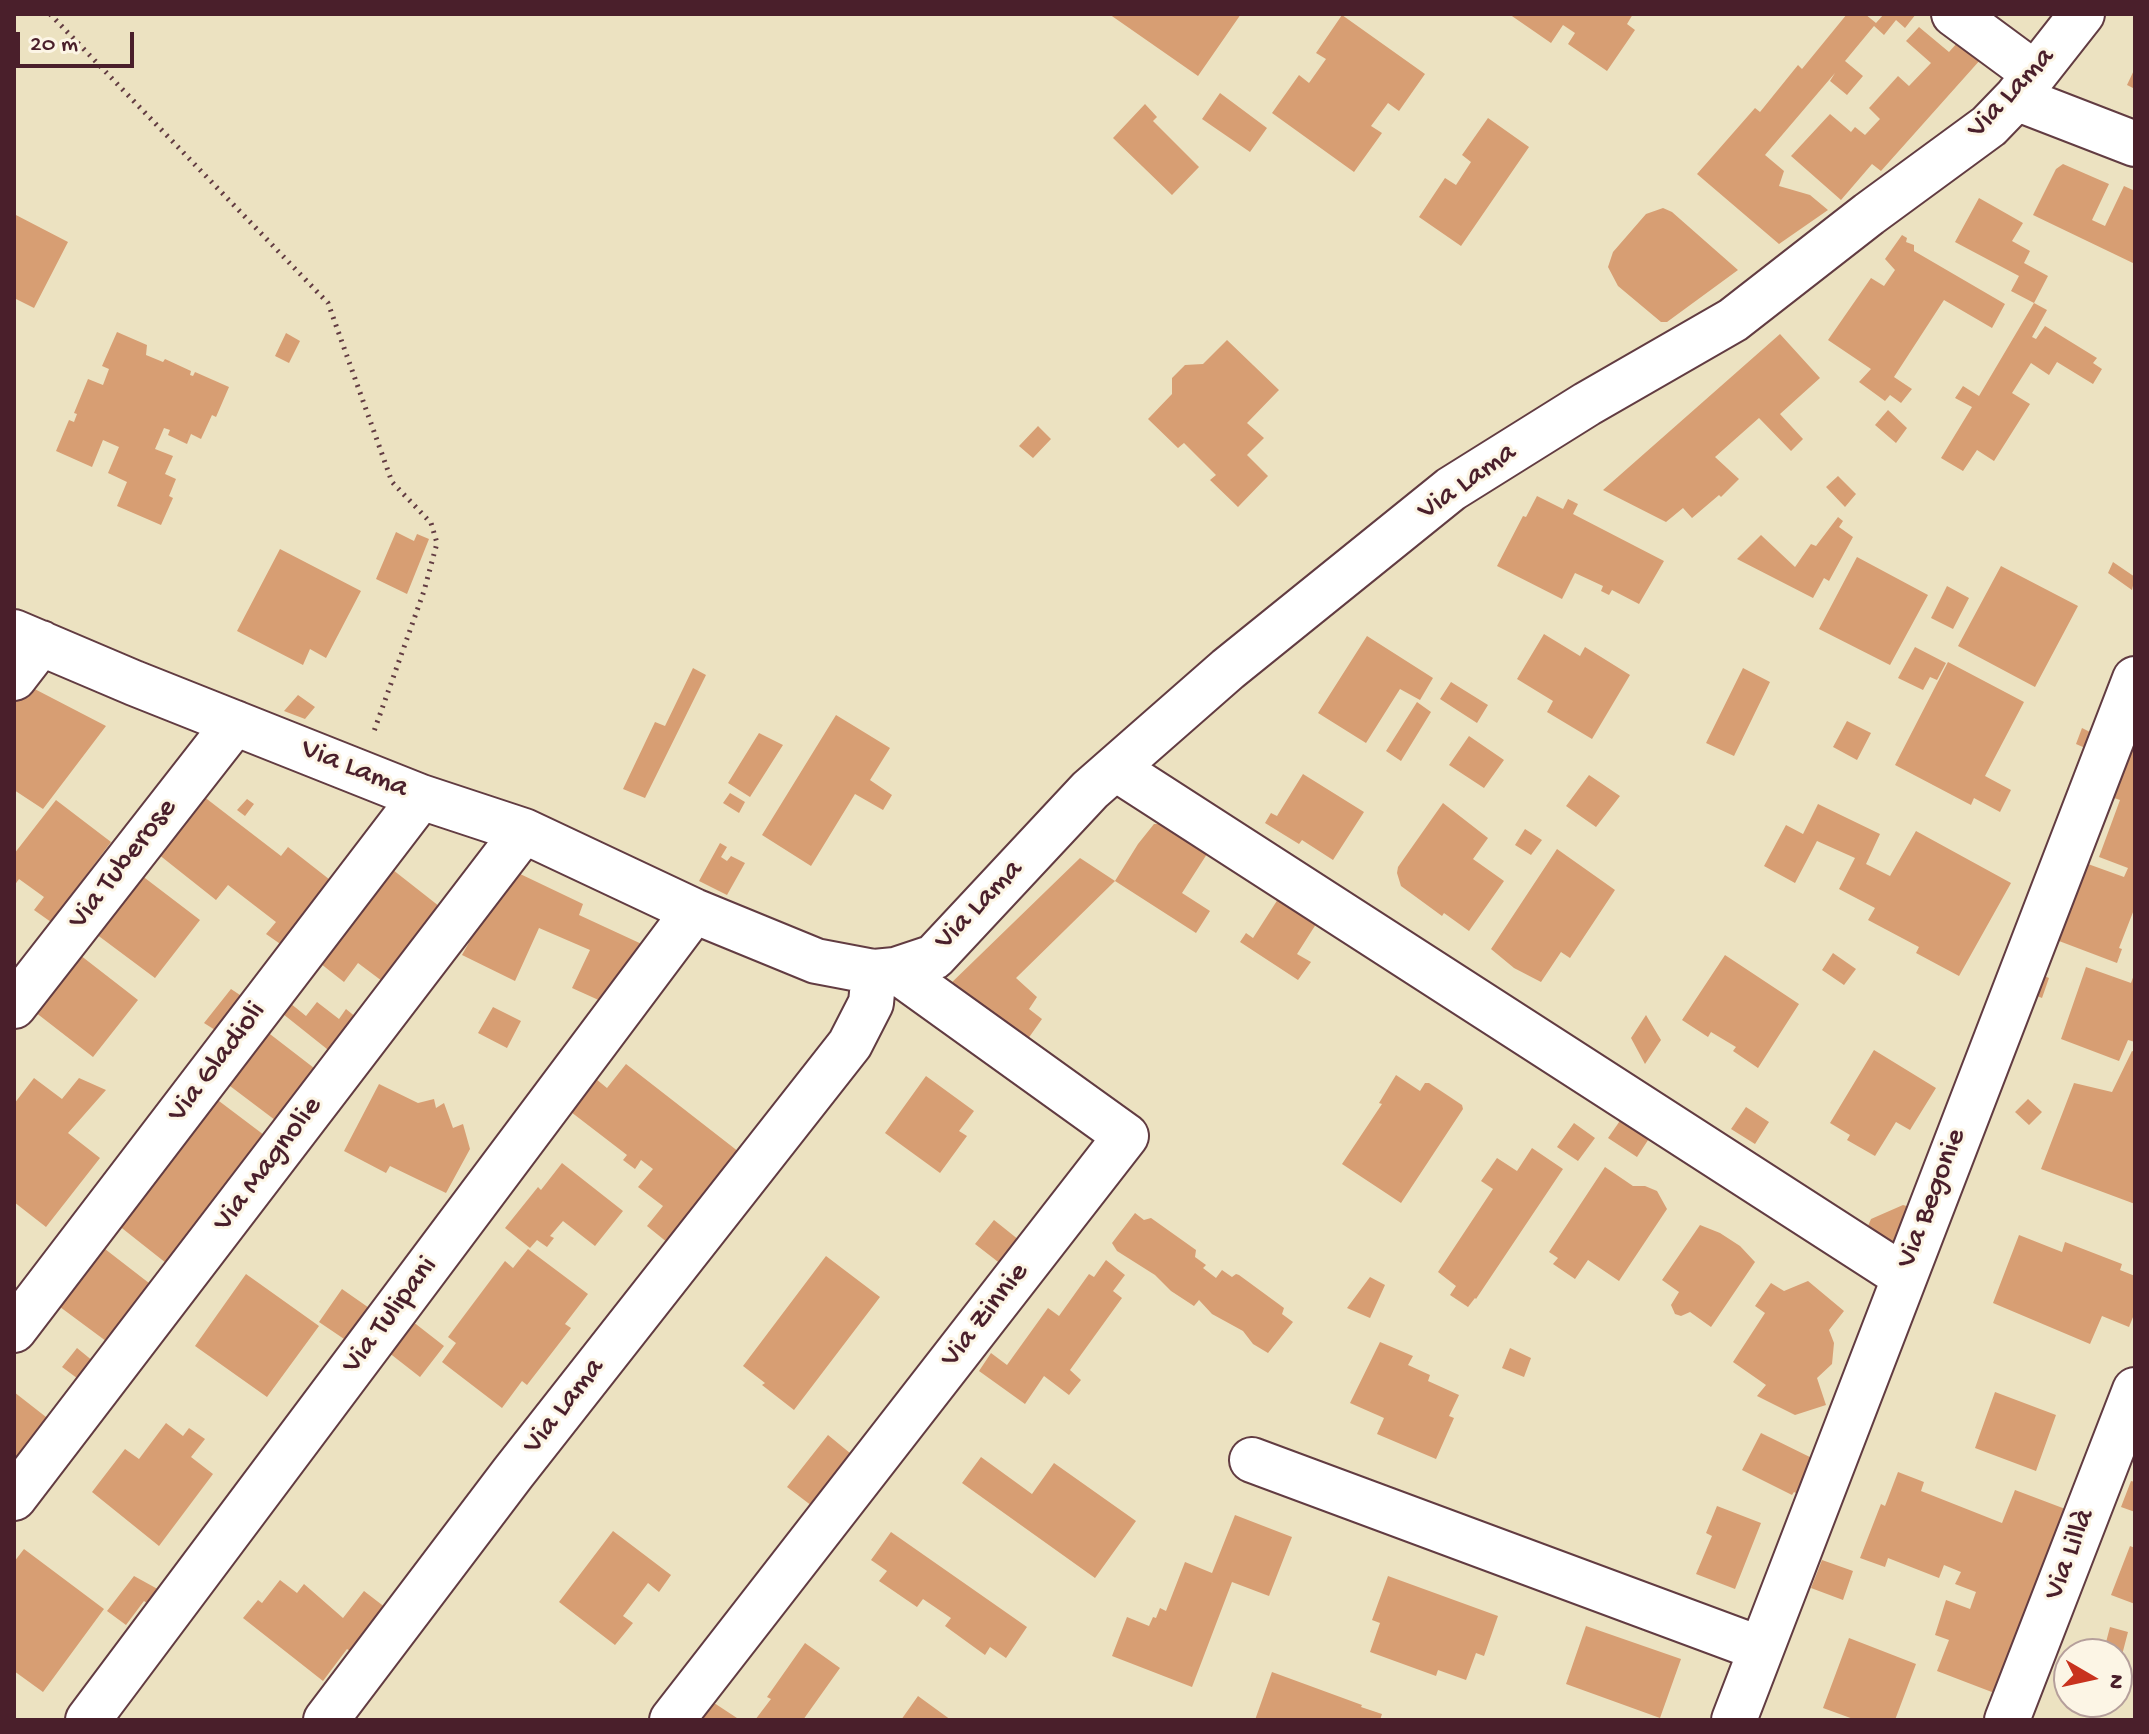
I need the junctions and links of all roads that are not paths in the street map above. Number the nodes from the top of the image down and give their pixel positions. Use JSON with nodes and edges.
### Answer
{"nodes":[{"id":1,"x":1954,"y":14,"type":"edge"},
{"id":2,"x":2082,"y":14,"type":"edge"},
{"id":3,"x":2025,"y":86,"type":"junction"},
{"id":4,"x":2135,"y":144,"type":"edge"},
{"id":5,"x":28,"y":637,"type":"edge"},
{"id":6,"x":14,"y":678,"type":"edge"},
{"id":7,"x":2135,"y":679,"type":"edge"},
{"id":8,"x":235,"y":723,"type":"junction"},
{"id":9,"x":1115,"y":768,"type":"junction"},
{"id":10,"x":421,"y":797,"type":"junction"},
{"id":11,"x":524,"y":831,"type":"junction"},
{"id":12,"x":694,"y":911,"type":"junction"},
{"id":13,"x":884,"y":971,"type":"junction"},
{"id":14,"x":14,"y":1006,"type":"edge"},
{"id":15,"x":1903,"y":1276,"type":"junction"},
{"id":16,"x":14,"y":1330,"type":"edge"},
{"id":17,"x":2135,"y":1390,"type":"edge"},
{"id":18,"x":1252,"y":1460,"type":"dead end"},
{"id":19,"x":14,"y":1498,"type":"edge"},
{"id":20,"x":1761,"y":1649,"type":"junction"},
{"id":21,"x":88,"y":1720,"type":"edge"},
{"id":22,"x":326,"y":1720,"type":"edge"},
{"id":23,"x":672,"y":1720,"type":"edge"},
{"id":24,"x":1734,"y":1720,"type":"edge"},
{"id":25,"x":2007,"y":1720,"type":"edge"}],
"edges":[{"from":1,"to":3,"type":"street"},
{"from":2,"to":3,"type":"street","name":"Via Lama"},
{"from":3,"to":4,"type":"street"},
{"from":3,"to":9,"type":"street","name":"Via Lama"},
{"from":5,"to":6,"type":"street"},
{"from":5,"to":8,"type":"street","name":"Via Lama"},
{"from":7,"to":15,"type":"street","name":"Via Begonie"},
{"from":8,"to":10,"type":"street","name":"Via Lama"},
{"from":8,"to":14,"type":"street","name":"Via Tuberose"},
{"from":9,"to":13,"type":"street","name":"Via Lama"},
{"from":9,"to":15,"type":"street"},
{"from":10,"to":11,"type":"street","name":"Via Lama"},
{"from":10,"to":16,"type":"street","name":"Via Gladioli"},
{"from":11,"to":12,"type":"street","name":"Via Lama"},
{"from":11,"to":19,"type":"street","name":"Via Magnolie"},
{"from":12,"to":13,"type":"street","name":"Via Lama"},
{"from":12,"to":21,"type":"street","name":"Via Tulipani"},
{"from":13,"to":22,"type":"street","name":"Via Lama"},
{"from":13,"to":23,"type":"street","name":"Via Zinnie"},
{"from":15,"to":20,"type":"street","name":"Via Begonie"},
{"from":17,"to":25,"type":"street","name":"Via Lillà"},
{"from":18,"to":20,"type":"street"},
{"from":20,"to":24,"type":"street","name":"Via Begonie"}]}
